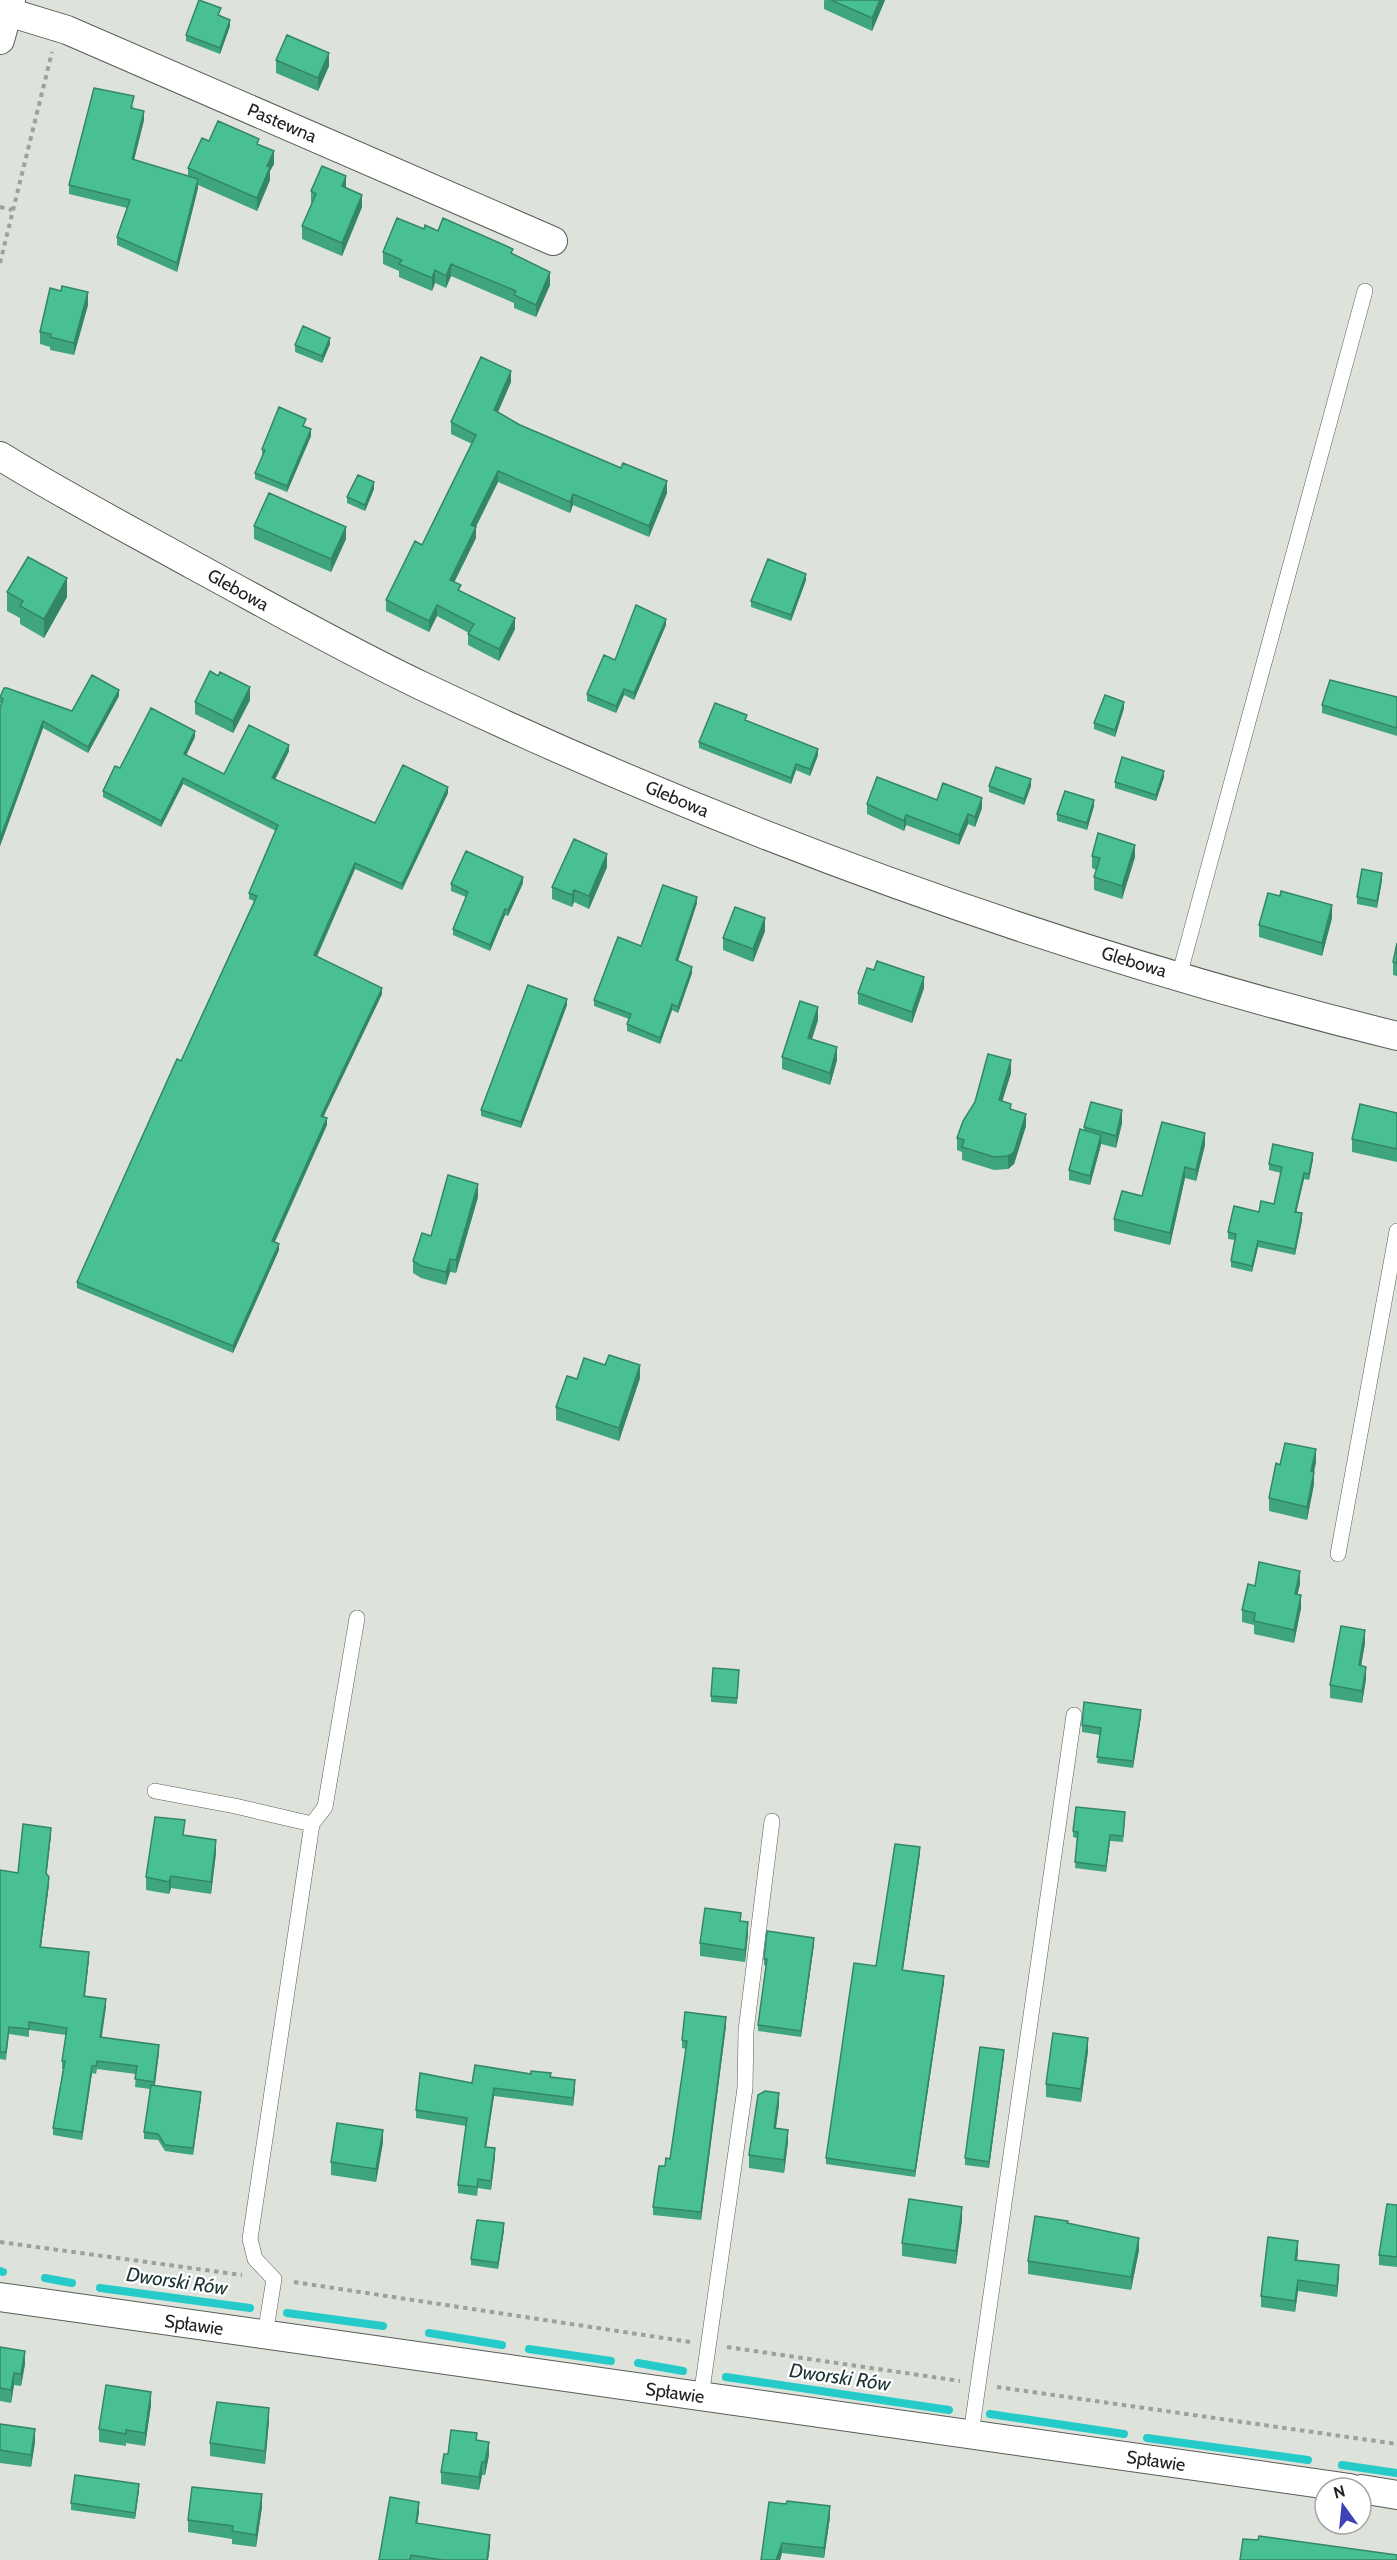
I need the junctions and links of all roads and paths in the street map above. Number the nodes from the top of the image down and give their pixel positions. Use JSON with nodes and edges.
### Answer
{"nodes":[{"id":1,"x":9,"y":6,"type":"edge"},
{"id":2,"x":58,"y":27,"type":"junction"},
{"id":3,"x":0,"y":40,"type":"edge"},
{"id":4,"x":0,"y":207,"type":"edge"},
{"id":5,"x":12,"y":210,"type":"junction"},
{"id":6,"x":553,"y":241,"type":"dead end"},
{"id":7,"x":0,"y":263,"type":"edge"},
{"id":8,"x":1365,"y":291,"type":"dead end"},
{"id":9,"x":0,"y":456,"type":"edge"},
{"id":10,"x":1179,"y":976,"type":"junction"},
{"id":11,"x":1397,"y":1036,"type":"edge"},
{"id":12,"x":1397,"y":1231,"type":"edge"},
{"id":13,"x":1338,"y":1554,"type":"dead end"},
{"id":14,"x":357,"y":1618,"type":"dead end"},
{"id":15,"x":1074,"y":1714,"type":"dead end"},
{"id":16,"x":155,"y":1791,"type":"dead end"},
{"id":17,"x":772,"y":1821,"type":"dead end"},
{"id":18,"x":312,"y":1824,"type":"junction"},
{"id":19,"x":0,"y":2297,"type":"edge"},
{"id":20,"x":265,"y":2335,"type":"junction"},
{"id":21,"x":701,"y":2397,"type":"junction"},
{"id":22,"x":971,"y":2434,"type":"junction"},
{"id":23,"x":1313,"y":2483,"type":"edge"},
{"id":24,"x":1373,"y":2492,"type":"edge"},
{"id":25,"x":1397,"y":2495,"type":"edge"}],
"edges":[{"from":1,"to":2,"type":"street","name":"Pastewna"},
{"from":1,"to":3,"type":"street"},
{"from":2,"to":5,"type":"path"},
{"from":2,"to":6,"type":"street","name":"Pastewna"},
{"from":4,"to":5,"type":"path"},
{"from":5,"to":7,"type":"path"},
{"from":8,"to":10,"type":"lane"},
{"from":9,"to":10,"type":"street","name":"Glebowa"},
{"from":10,"to":11,"type":"street","name":"Glebowa"},
{"from":12,"to":13,"type":"lane"},
{"from":14,"to":18,"type":"lane"},
{"from":15,"to":22,"type":"lane"},
{"from":16,"to":18,"type":"lane"},
{"from":17,"to":21,"type":"lane"},
{"from":18,"to":20,"type":"lane"},
{"from":19,"to":20,"type":"street","name":"Spławie"},
{"from":20,"to":21,"type":"street","name":"Spławie"},
{"from":21,"to":22,"type":"street","name":"Spławie"},
{"from":22,"to":23,"type":"street","name":"Spławie"},
{"from":24,"to":25,"type":"street"}]}
